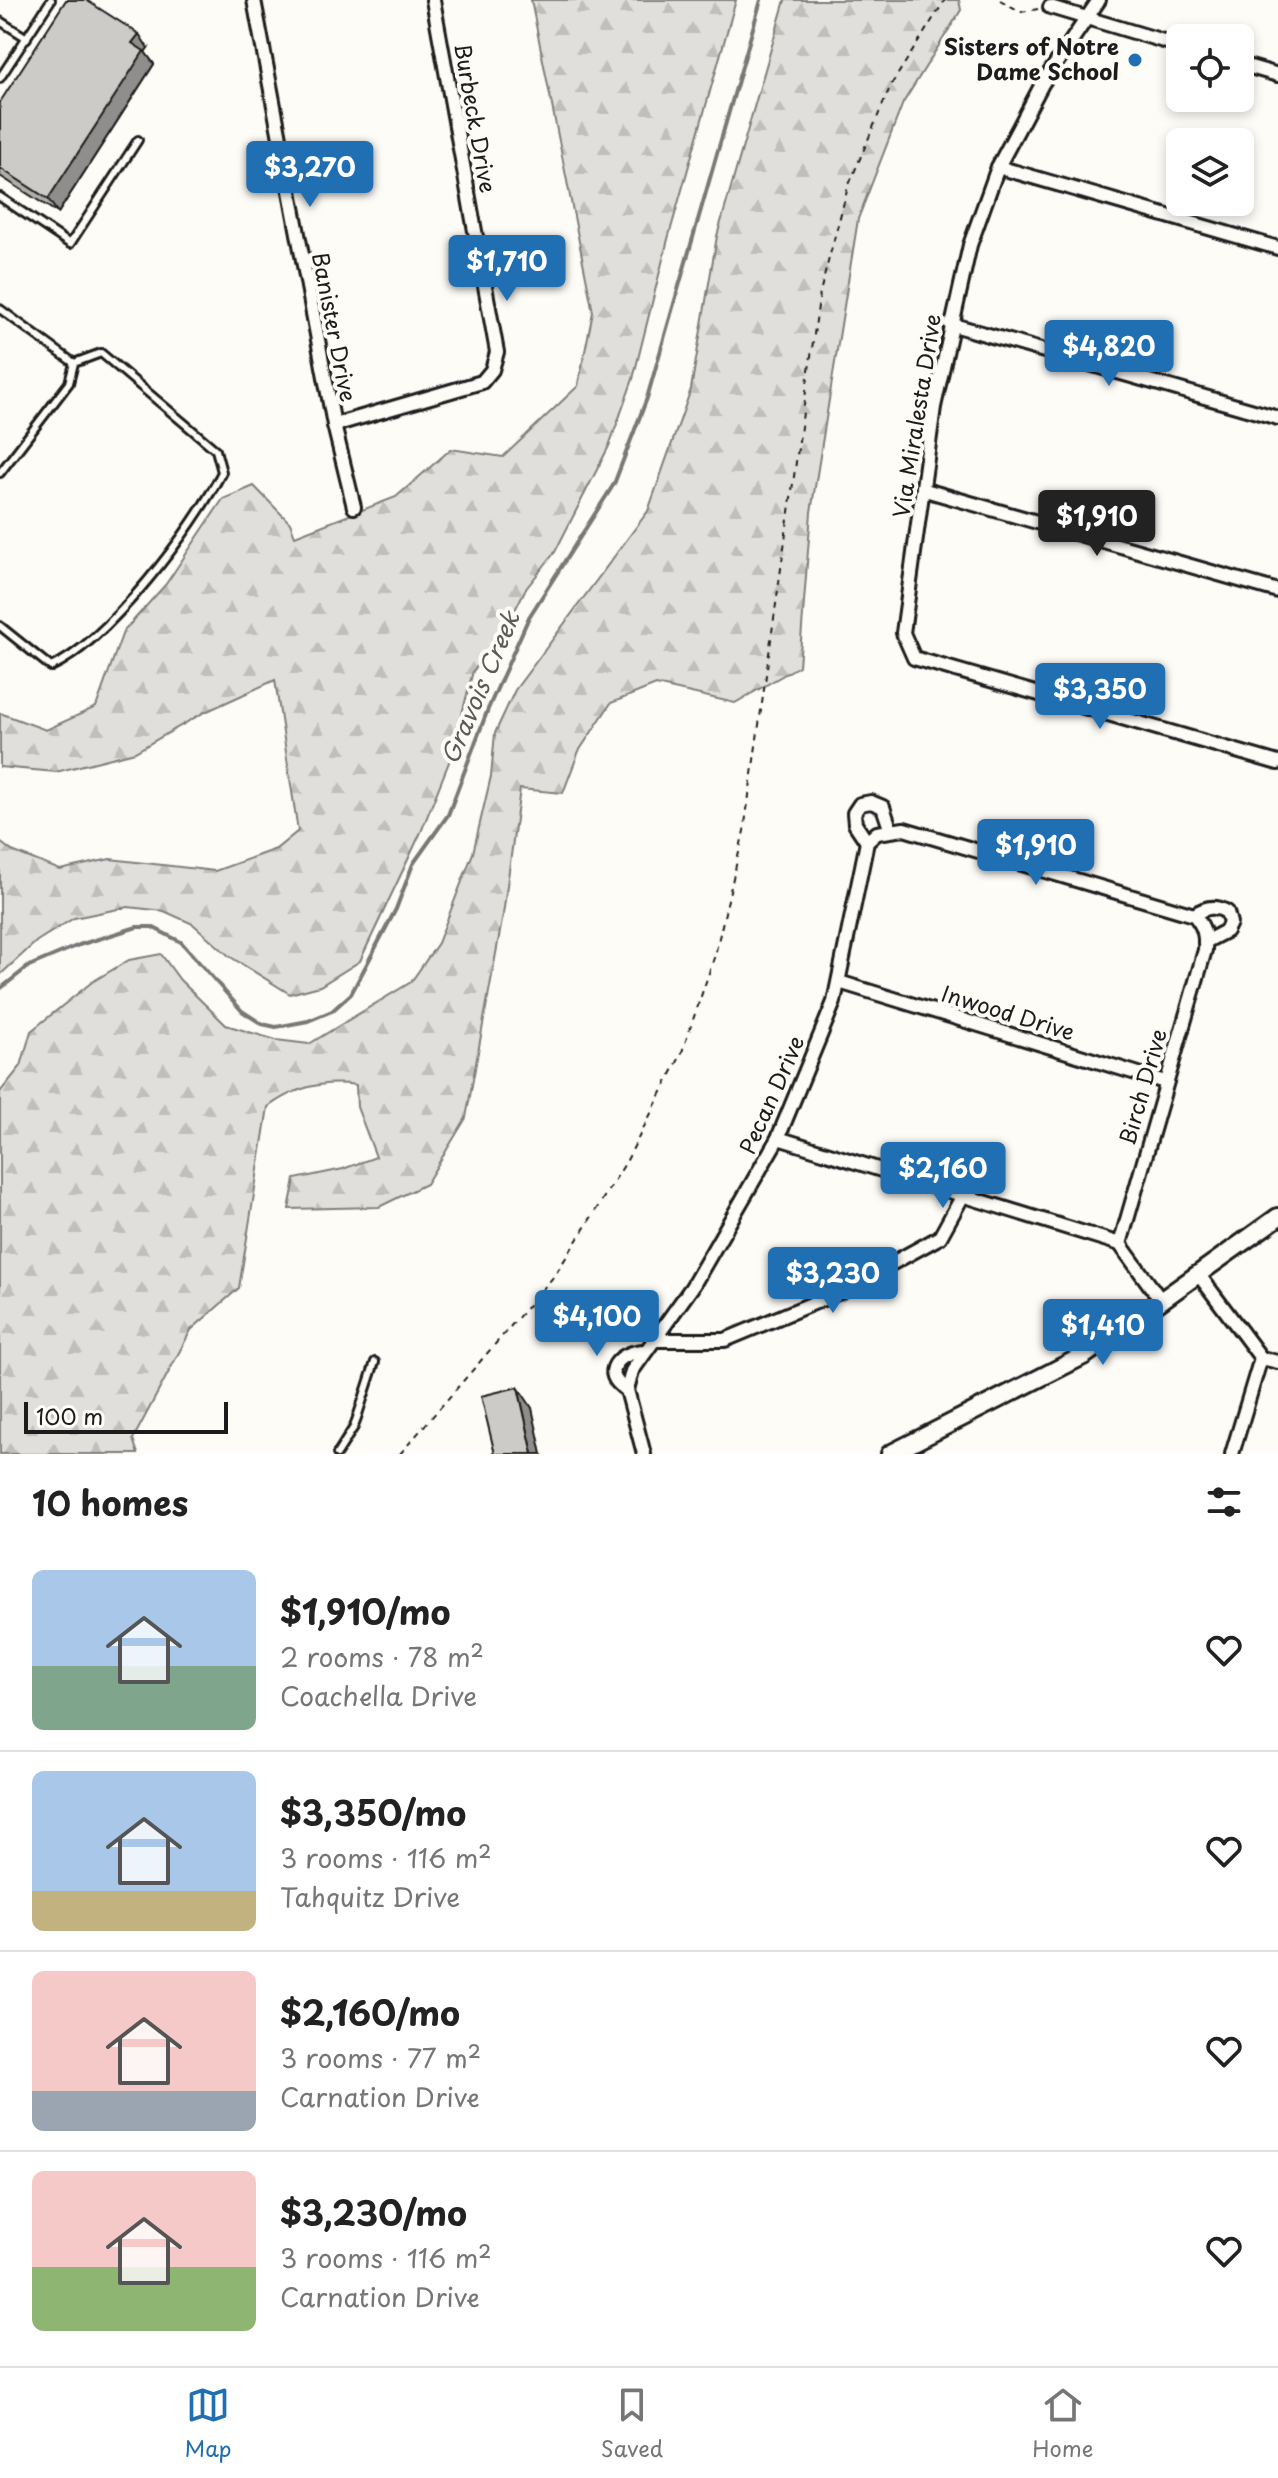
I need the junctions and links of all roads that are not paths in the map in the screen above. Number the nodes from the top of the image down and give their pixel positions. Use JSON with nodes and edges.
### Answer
{"nodes":[{"id":1,"x":51,"y":0,"type":"edge"},
{"id":2,"x":254,"y":0,"type":"edge"},
{"id":3,"x":433,"y":0,"type":"edge"},
{"id":4,"x":1099,"y":0,"type":"edge"},
{"id":5,"x":1050,"y":7,"type":"road end"},
{"id":6,"x":1085,"y":18,"type":"junction"},
{"id":7,"x":0,"y":21,"type":"edge"},
{"id":8,"x":27,"y":38,"type":"junction"},
{"id":9,"x":1166,"y":42,"type":"edge"},
{"id":10,"x":1254,"y":68,"type":"edge"},
{"id":11,"x":1278,"y":75,"type":"edge"},
{"id":12,"x":0,"y":78,"type":"edge"},
{"id":13,"x":138,"y":140,"type":"dead end"},
{"id":14,"x":998,"y":167,"type":"junction"},
{"id":15,"x":0,"y":197,"type":"edge"},
{"id":16,"x":1278,"y":248,"type":"edge"},
{"id":17,"x":0,"y":309,"type":"edge"},
{"id":18,"x":950,"y":324,"type":"junction"},
{"id":19,"x":74,"y":363,"type":"junction"},
{"id":20,"x":1278,"y":418,"type":"edge"},
{"id":21,"x":334,"y":425,"type":"junction"},
{"id":22,"x":0,"y":473,"type":"edge"},
{"id":23,"x":925,"y":490,"type":"junction"},
{"id":24,"x":354,"y":507,"type":"dead end"},
{"id":25,"x":1278,"y":591,"type":"edge"},
{"id":26,"x":0,"y":626,"type":"edge"},
{"id":27,"x":1278,"y":763,"type":"edge"},
{"id":28,"x":890,"y":828,"type":"junction"},
{"id":29,"x":872,"y":837,"type":"junction"},
{"id":30,"x":1198,"y":919,"type":"junction"},
{"id":31,"x":1205,"y":942,"type":"junction"},
{"id":32,"x":839,"y":982,"type":"junction"},
{"id":33,"x":1165,"y":1082,"type":"junction"},
{"id":34,"x":778,"y":1138,"type":"junction"},
{"id":35,"x":962,"y":1197,"type":"junction"},
{"id":36,"x":1278,"y":1217,"type":"edge"},
{"id":37,"x":1120,"y":1244,"type":"junction"},
{"id":38,"x":1199,"y":1275,"type":"junction"},
{"id":39,"x":1162,"y":1302,"type":"junction"},
{"id":40,"x":655,"y":1340,"type":"junction"},
{"id":41,"x":645,"y":1351,"type":"junction"},
{"id":42,"x":1261,"y":1358,"type":"junction"},
{"id":43,"x":375,"y":1362,"type":"dead end"},
{"id":44,"x":1278,"y":1362,"type":"edge"},
{"id":45,"x":627,"y":1390,"type":"junction"},
{"id":46,"x":337,"y":1454,"type":"edge"},
{"id":47,"x":644,"y":1454,"type":"edge"},
{"id":48,"x":890,"y":1454,"type":"edge"},
{"id":49,"x":1232,"y":1454,"type":"edge"}],
"edges":[{"from":1,"to":8,"type":"lane"},
{"from":2,"to":21,"type":"street","name":"Banister Drive"},
{"from":3,"to":21,"type":"street","name":"Burbeck Drive"},
{"from":4,"to":6,"type":"street","name":"Via Miralesta Drive"},
{"from":5,"to":6,"type":"street"},
{"from":6,"to":9,"type":"street"},
{"from":6,"to":14,"type":"street","name":"Via Miralesta Drive"},
{"from":7,"to":8,"type":"lane"},
{"from":8,"to":12,"type":"lane"},
{"from":10,"to":11,"type":"street"},
{"from":13,"to":15,"type":"lane"},
{"from":14,"to":16,"type":"street"},
{"from":14,"to":18,"type":"street","name":"Via Miralesta Drive"},
{"from":17,"to":19,"type":"lane"},
{"from":18,"to":20,"type":"street"},
{"from":18,"to":23,"type":"street","name":"Via Miralesta Drive"},
{"from":19,"to":22,"type":"lane"},
{"from":19,"to":26,"type":"lane"},
{"from":21,"to":24,"type":"street"},
{"from":23,"to":25,"type":"street"},
{"from":23,"to":27,"type":"street","name":"Via Miralesta Drive"},
{"from":28,"to":29,"type":"street"},
{"from":28,"to":29,"type":"street"},
{"from":28,"to":30,"type":"street"},
{"from":29,"to":32,"type":"street","name":"Pecan Drive"},
{"from":30,"to":31,"type":"street","name":"Birch Drive"},
{"from":30,"to":31,"type":"street","name":"Birch Drive"},
{"from":31,"to":33,"type":"street","name":"Birch Drive"},
{"from":32,"to":33,"type":"street","name":"Inwood Drive"},
{"from":32,"to":34,"type":"street","name":"Pecan Drive"},
{"from":33,"to":37,"type":"street","name":"Birch Drive"},
{"from":34,"to":35,"type":"street"},
{"from":34,"to":40,"type":"street","name":"Pecan Drive"},
{"from":35,"to":37,"type":"street"},
{"from":35,"to":40,"type":"street"},
{"from":36,"to":38,"type":"street"},
{"from":37,"to":39,"type":"street"},
{"from":38,"to":39,"type":"street"},
{"from":38,"to":42,"type":"street"},
{"from":39,"to":48,"type":"street"},
{"from":40,"to":41,"type":"street","name":"Pecan Drive"},
{"from":41,"to":45,"type":"street","name":"Pecan Drive"},
{"from":41,"to":45,"type":"street","name":"Pecan Drive"},
{"from":42,"to":44,"type":"street"},
{"from":42,"to":49,"type":"street"},
{"from":43,"to":46,"type":"lane"},
{"from":45,"to":47,"type":"street","name":"Pecan Drive"}]}
